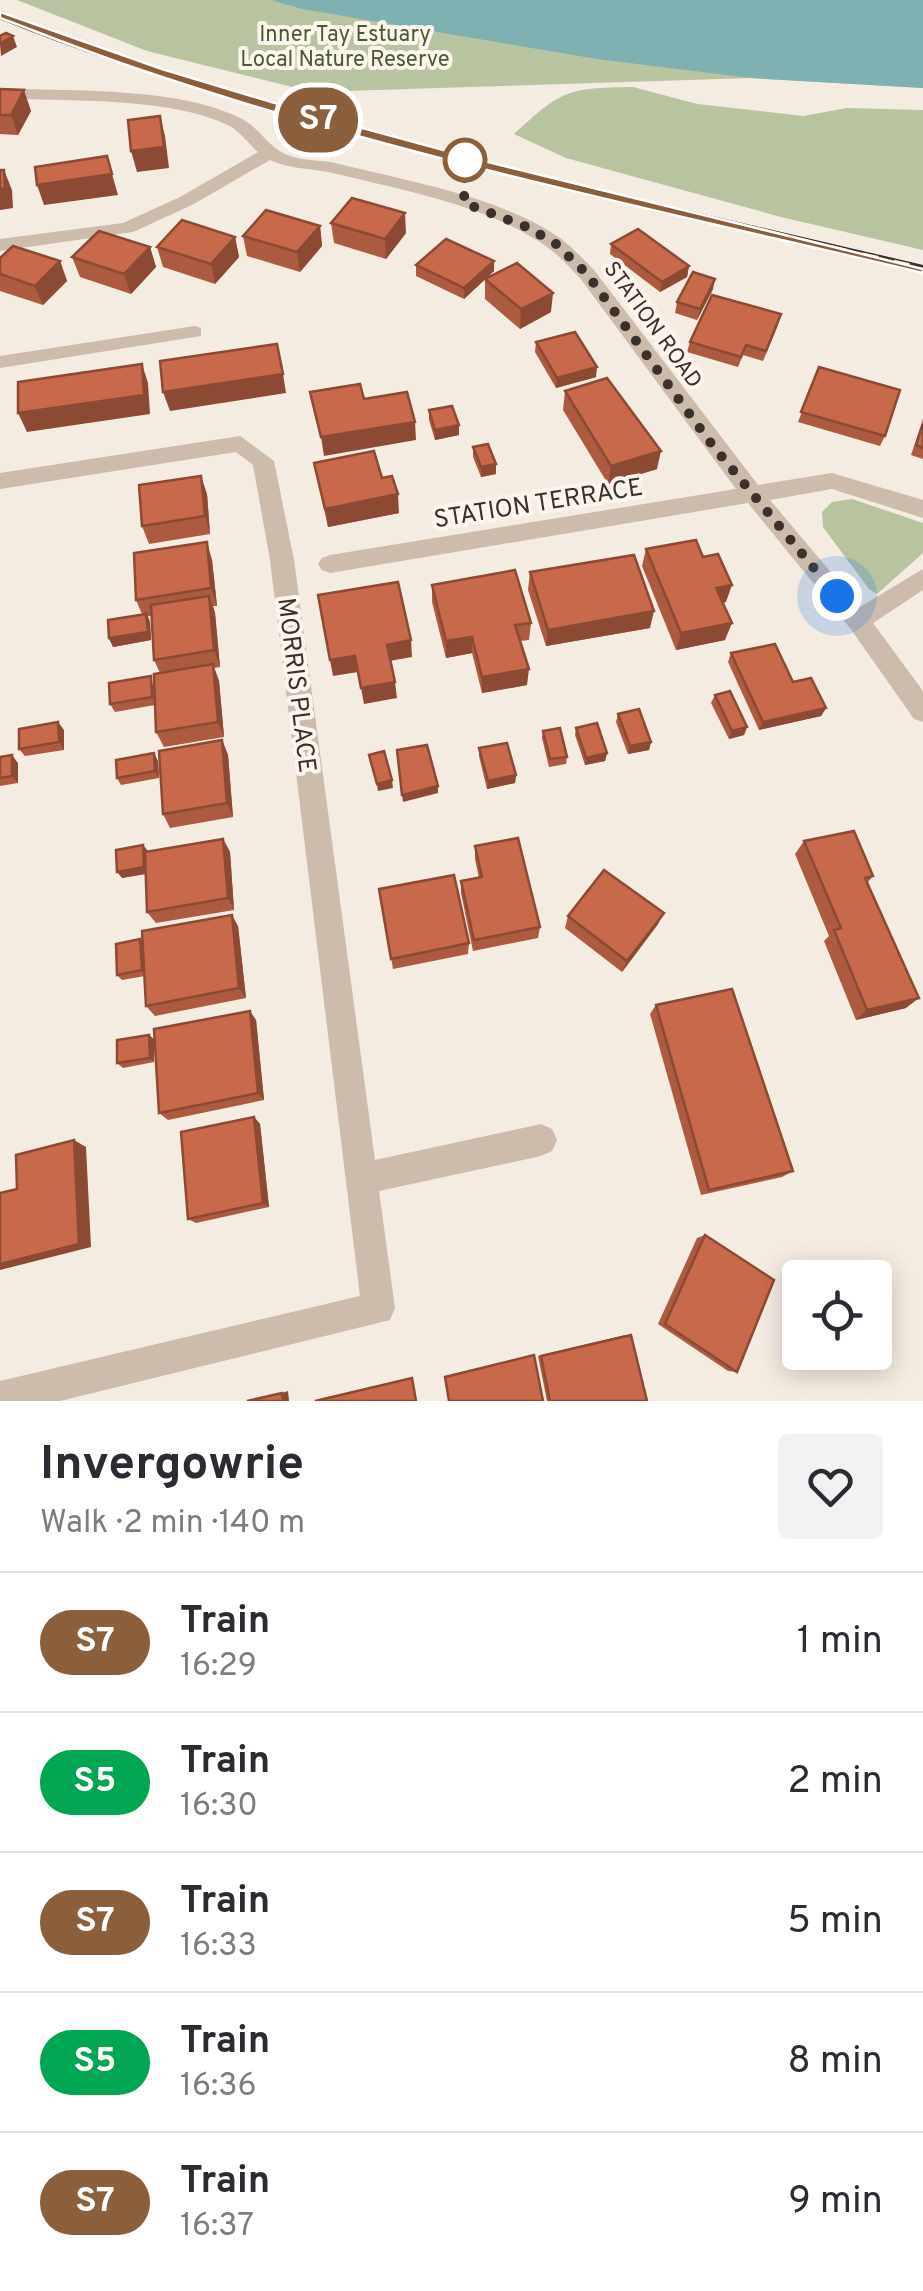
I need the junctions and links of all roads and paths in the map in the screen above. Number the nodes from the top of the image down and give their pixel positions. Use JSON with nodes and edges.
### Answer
{"nodes":[{"id":1,"x":0,"y":93,"type":"edge"},
{"id":2,"x":268,"y":153,"type":"junction"},
{"id":3,"x":0,"y":246,"type":"edge"},
{"id":4,"x":195,"y":332,"type":"dead end"},
{"id":5,"x":0,"y":362,"type":"edge"},
{"id":6,"x":0,"y":481,"type":"edge"},
{"id":7,"x":754,"y":495,"type":"junction"},
{"id":8,"x":923,"y":510,"type":"edge"},
{"id":9,"x":330,"y":564,"type":"dead end"},
{"id":10,"x":923,"y":578,"type":"edge"},
{"id":11,"x":858,"y":621,"type":"junction"},
{"id":12,"x":923,"y":711,"type":"edge"},
{"id":13,"x":540,"y":1140,"type":"dead end"},
{"id":14,"x":361,"y":1179,"type":"junction"},
{"id":15,"x":0,"y":1398,"type":"edge"}],
"edges":[{"from":1,"to":2,"type":"street","name":"STATION ROAD"},
{"from":2,"to":3,"type":"street"},
{"from":2,"to":7,"type":"street","name":"STATION ROAD"},
{"from":4,"to":5,"type":"lane"},
{"from":6,"to":14,"type":"street","name":"MORRIS PLACE"},
{"from":7,"to":8,"type":"street","name":"STATION TERRACE"},
{"from":7,"to":9,"type":"street","name":"STATION TERRACE"},
{"from":7,"to":11,"type":"street","name":"STATION ROAD"},
{"from":10,"to":11,"type":"street"},
{"from":11,"to":12,"type":"street","name":"STATION ROAD"},
{"from":13,"to":14,"type":"street"},
{"from":14,"to":15,"type":"street","name":"MORRIS PLACE"}]}
